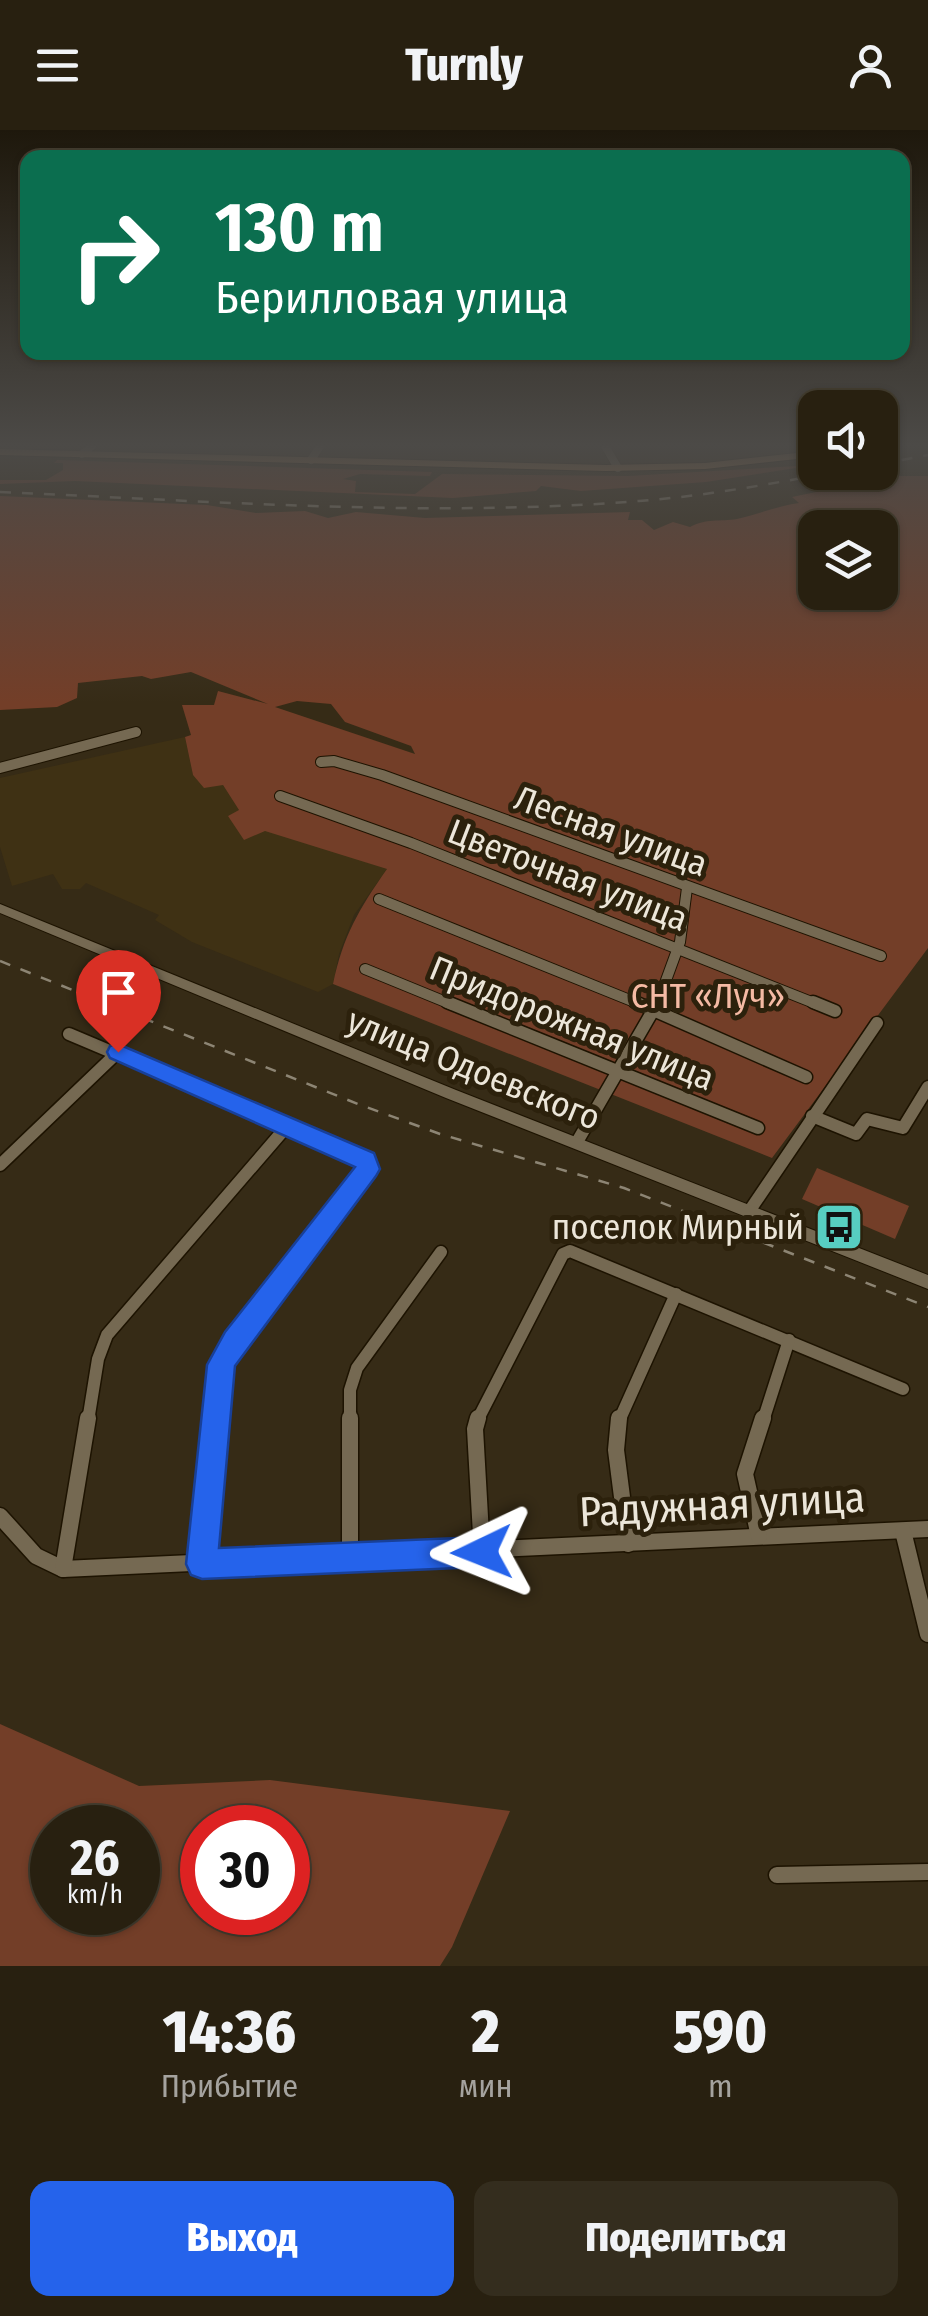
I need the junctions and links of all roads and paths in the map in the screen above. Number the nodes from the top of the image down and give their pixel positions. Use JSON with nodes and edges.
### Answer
{"nodes":[{"id":1,"x":136,"y":732,"type":"dead end"},
{"id":2,"x":321,"y":762,"type":"dead end"},
{"id":3,"x":0,"y":768,"type":"edge"},
{"id":4,"x":280,"y":796,"type":"dead end"},
{"id":5,"x":687,"y":888,"type":"junction"},
{"id":6,"x":379,"y":900,"type":"dead end"},
{"id":7,"x":0,"y":908,"type":"edge"},
{"id":8,"x":679,"y":948,"type":"junction"},
{"id":9,"x":881,"y":956,"type":"dead end"},
{"id":10,"x":365,"y":969,"type":"dead end"},
{"id":11,"x":655,"y":1010,"type":"junction"},
{"id":12,"x":835,"y":1011,"type":"dead end"},
{"id":13,"x":877,"y":1023,"type":"dead end"},
{"id":14,"x":68,"y":1034,"type":"dead end"},
{"id":15,"x":118,"y":1052,"type":"junction"},
{"id":16,"x":617,"y":1071,"type":"junction"},
{"id":17,"x":806,"y":1077,"type":"dead end"},
{"id":18,"x":928,"y":1087,"type":"edge"},
{"id":19,"x":812,"y":1116,"type":"junction"},
{"id":20,"x":288,"y":1125,"type":"junction"},
{"id":21,"x":758,"y":1128,"type":"dead end"},
{"id":22,"x":577,"y":1142,"type":"junction"},
{"id":23,"x":0,"y":1165,"type":"edge"},
{"id":24,"x":750,"y":1210,"type":"junction"},
{"id":25,"x":441,"y":1252,"type":"dead end"},
{"id":26,"x":928,"y":1282,"type":"edge"},
{"id":27,"x":676,"y":1294,"type":"junction"},
{"id":28,"x":790,"y":1340,"type":"junction"},
{"id":29,"x":903,"y":1389,"type":"dead end"},
{"id":30,"x":0,"y":1516,"type":"edge"},
{"id":31,"x":928,"y":1530,"type":"edge"},
{"id":32,"x":903,"y":1531,"type":"junction"},
{"id":33,"x":759,"y":1536,"type":"junction"},
{"id":34,"x":628,"y":1544,"type":"junction"},
{"id":35,"x":482,"y":1552,"type":"junction"},
{"id":36,"x":350,"y":1557,"type":"junction"},
{"id":37,"x":202,"y":1564,"type":"junction"},
{"id":38,"x":63,"y":1569,"type":"junction"},
{"id":39,"x":928,"y":1634,"type":"edge"},
{"id":40,"x":928,"y":1872,"type":"edge"},
{"id":41,"x":777,"y":1875,"type":"dead end"}],
"edges":[{"from":1,"to":3,"type":"street"},
{"from":2,"to":5,"type":"street","name":"Лесная улица"},
{"from":4,"to":8,"type":"street","name":"Цветочная улица"},
{"from":5,"to":8,"type":"street"},
{"from":5,"to":9,"type":"street","name":"Лесная улица"},
{"from":6,"to":11,"type":"street"},
{"from":7,"to":22,"type":"street","name":"улица Одоевского"},
{"from":8,"to":11,"type":"street"},
{"from":8,"to":12,"type":"street","name":"Цветочная улица"},
{"from":10,"to":16,"type":"street","name":"Придорожная улица"},
{"from":11,"to":16,"type":"street"},
{"from":11,"to":17,"type":"street"},
{"from":13,"to":19,"type":"street"},
{"from":14,"to":15,"type":"street"},
{"from":15,"to":20,"type":"street"},
{"from":15,"to":23,"type":"street"},
{"from":16,"to":21,"type":"street","name":"Придорожная улица"},
{"from":16,"to":22,"type":"street"},
{"from":18,"to":19,"type":"street"},
{"from":19,"to":24,"type":"street"},
{"from":20,"to":37,"type":"street"},
{"from":20,"to":38,"type":"street"},
{"from":22,"to":24,"type":"street","name":"улица Одоевского"},
{"from":24,"to":26,"type":"street","name":"улица Одоевского"},
{"from":25,"to":36,"type":"street"},
{"from":27,"to":28,"type":"street"},
{"from":27,"to":34,"type":"street"},
{"from":27,"to":35,"type":"street"},
{"from":28,"to":29,"type":"street"},
{"from":28,"to":33,"type":"street"},
{"from":30,"to":38,"type":"street"},
{"from":31,"to":32,"type":"street","name":"Радужная улица"},
{"from":32,"to":33,"type":"street","name":"Радужная улица"},
{"from":32,"to":39,"type":"street"},
{"from":33,"to":34,"type":"street","name":"Радужная улица"},
{"from":34,"to":35,"type":"street","name":"Радужная улица"},
{"from":35,"to":36,"type":"street","name":"Радужная улица"},
{"from":36,"to":37,"type":"street","name":"Радужная улица"},
{"from":37,"to":38,"type":"street","name":"Радужная улица"},
{"from":40,"to":41,"type":"street"}]}
